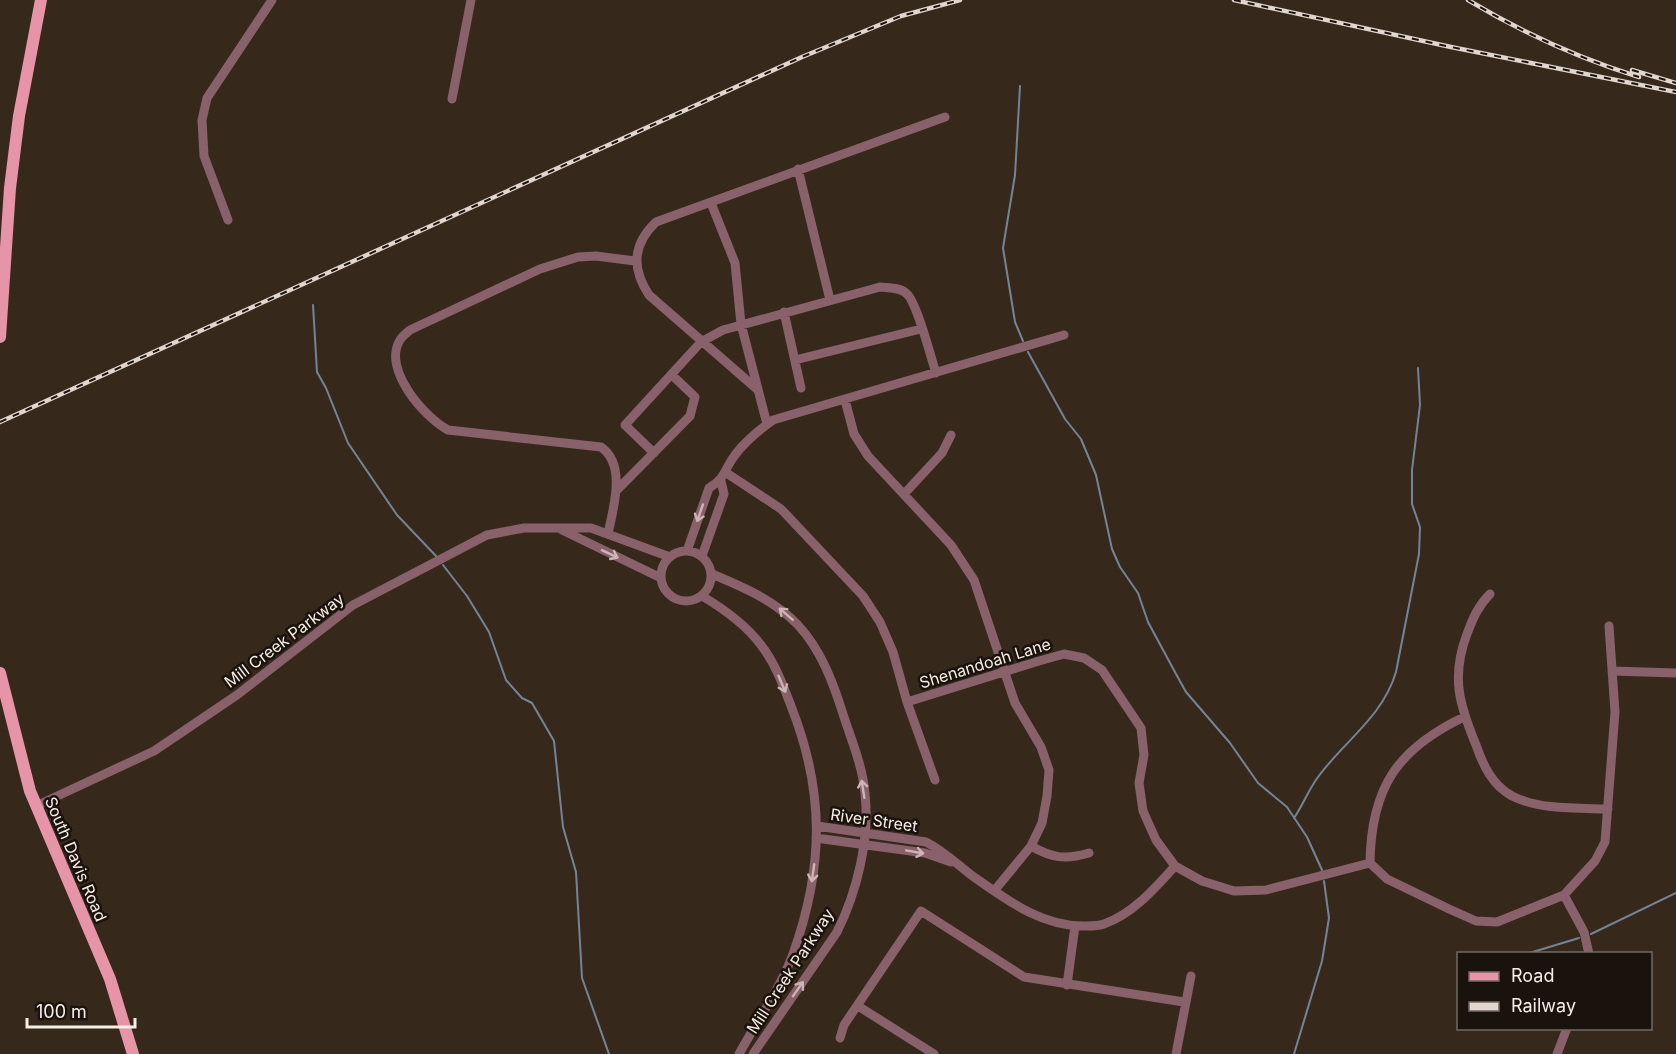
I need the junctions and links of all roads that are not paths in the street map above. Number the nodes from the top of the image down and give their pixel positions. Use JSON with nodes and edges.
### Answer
{"nodes":[{"id":1,"x":41,"y":0,"type":"edge"},
{"id":2,"x":272,"y":0,"type":"edge"},
{"id":3,"x":471,"y":0,"type":"edge"},
{"id":4,"x":452,"y":99,"type":"dead end"},
{"id":5,"x":945,"y":117,"type":"dead end"},
{"id":6,"x":798,"y":169,"type":"junction"},
{"id":7,"x":711,"y":203,"type":"junction"},
{"id":8,"x":228,"y":220,"type":"dead end"},
{"id":9,"x":635,"y":261,"type":"junction"},
{"id":10,"x":830,"y":300,"type":"junction"},
{"id":11,"x":784,"y":312,"type":"junction"},
{"id":12,"x":741,"y":324,"type":"junction"},
{"id":13,"x":921,"y":328,"type":"junction"},
{"id":14,"x":1064,"y":335,"type":"dead end"},
{"id":15,"x":0,"y":337,"type":"edge"},
{"id":16,"x":702,"y":342,"type":"junction"},
{"id":17,"x":795,"y":360,"type":"junction"},
{"id":18,"x":936,"y":373,"type":"junction"},
{"id":19,"x":672,"y":375,"type":"junction"},
{"id":20,"x":801,"y":388,"type":"dead end"},
{"id":21,"x":758,"y":390,"type":"junction"},
{"id":22,"x":844,"y":400,"type":"junction"},
{"id":23,"x":767,"y":424,"type":"junction"},
{"id":24,"x":951,"y":435,"type":"dead end"},
{"id":25,"x":654,"y":453,"type":"junction"},
{"id":26,"x":726,"y":472,"type":"junction"},
{"id":27,"x":721,"y":481,"type":"junction"},
{"id":28,"x":616,"y":491,"type":"junction"},
{"id":29,"x":905,"y":493,"type":"junction"},
{"id":30,"x":560,"y":529,"type":"junction"},
{"id":31,"x":608,"y":534,"type":"junction"},
{"id":32,"x":687,"y":551,"type":"junction"},
{"id":33,"x":670,"y":556,"type":"junction"},
{"id":34,"x":702,"y":556,"type":"junction"},
{"id":35,"x":712,"y":574,"type":"junction"},
{"id":36,"x":661,"y":578,"type":"junction"},
{"id":37,"x":1490,"y":594,"type":"dead end"},
{"id":38,"x":702,"y":596,"type":"junction"},
{"id":39,"x":1609,"y":626,"type":"dead end"},
{"id":40,"x":1005,"y":671,"type":"junction"},
{"id":41,"x":1612,"y":671,"type":"junction"},
{"id":42,"x":0,"y":673,"type":"edge"},
{"id":43,"x":1676,"y":673,"type":"edge"},
{"id":44,"x":907,"y":702,"type":"junction"},
{"id":45,"x":1464,"y":717,"type":"junction"},
{"id":46,"x":935,"y":780,"type":"dead end"},
{"id":47,"x":36,"y":806,"type":"junction"},
{"id":48,"x":1608,"y":809,"type":"junction"},
{"id":49,"x":817,"y":826,"type":"junction"},
{"id":50,"x":864,"y":832,"type":"junction"},
{"id":51,"x":816,"y":838,"type":"junction"},
{"id":52,"x":862,"y":843,"type":"junction"},
{"id":53,"x":1030,"y":846,"type":"junction"},
{"id":54,"x":1089,"y":852,"type":"dead end"},
{"id":55,"x":1370,"y":863,"type":"junction"},
{"id":56,"x":957,"y":864,"type":"junction"},
{"id":57,"x":1175,"y":866,"type":"junction"},
{"id":58,"x":994,"y":891,"type":"junction"},
{"id":59,"x":1564,"y":895,"type":"junction"},
{"id":60,"x":1075,"y":926,"type":"junction"},
{"id":61,"x":1589,"y":952,"type":"edge"},
{"id":62,"x":1191,"y":976,"type":"dead end"},
{"id":63,"x":1067,"y":986,"type":"junction"},
{"id":64,"x":1184,"y":1002,"type":"junction"},
{"id":65,"x":858,"y":1006,"type":"junction"},
{"id":66,"x":1567,"y":1030,"type":"edge"},
{"id":67,"x":840,"y":1038,"type":"dead end"},
{"id":68,"x":133,"y":1054,"type":"edge"},
{"id":69,"x":739,"y":1054,"type":"edge"},
{"id":70,"x":753,"y":1054,"type":"edge"},
{"id":71,"x":934,"y":1054,"type":"edge"},
{"id":72,"x":1176,"y":1054,"type":"edge"},
{"id":73,"x":1557,"y":1054,"type":"edge"}],
"edges":[{"from":1,"to":15,"type":"main road"},
{"from":2,"to":8,"type":"street"},
{"from":3,"to":4,"type":"street"},
{"from":5,"to":6,"type":"street"},
{"from":6,"to":7,"type":"street"},
{"from":6,"to":10,"type":"street"},
{"from":7,"to":9,"type":"street"},
{"from":7,"to":12,"type":"street"},
{"from":9,"to":16,"type":"street"},
{"from":9,"to":28,"type":"street"},
{"from":10,"to":11,"type":"street"},
{"from":10,"to":13,"type":"street"},
{"from":11,"to":12,"type":"street"},
{"from":11,"to":17,"type":"street"},
{"from":12,"to":16,"type":"street"},
{"from":12,"to":21,"type":"street"},
{"from":13,"to":17,"type":"street"},
{"from":13,"to":18,"type":"street"},
{"from":14,"to":18,"type":"street"},
{"from":16,"to":19,"type":"street"},
{"from":16,"to":21,"type":"street"},
{"from":17,"to":20,"type":"street"},
{"from":18,"to":22,"type":"street"},
{"from":19,"to":25,"type":"street"},
{"from":19,"to":25,"type":"street"},
{"from":21,"to":23,"type":"street"},
{"from":22,"to":23,"type":"street"},
{"from":22,"to":29,"type":"street"},
{"from":23,"to":26,"type":"street"},
{"from":24,"to":29,"type":"street"},
{"from":25,"to":28,"type":"street"},
{"from":26,"to":27,"type":"street"},
{"from":26,"to":44,"type":"street"},
{"from":27,"to":32,"type":"street","one_way":true},
{"from":27,"to":34,"type":"street"},
{"from":28,"to":31,"type":"street"},
{"from":29,"to":40,"type":"street"},
{"from":30,"to":31,"type":"street","name":"Mill Creek Parkway"},
{"from":30,"to":36,"type":"street","one_way":true},
{"from":30,"to":47,"type":"street","name":"Mill Creek Parkway"},
{"from":31,"to":33,"type":"street","name":"Mill Creek Parkway"},
{"from":32,"to":33,"type":"street"},
{"from":32,"to":34,"type":"street"},
{"from":33,"to":36,"type":"street"},
{"from":34,"to":35,"type":"street"},
{"from":35,"to":38,"type":"street"},
{"from":50,"to":35,"type":"street","name":"Mill Creek Parkway","one_way":true},
{"from":36,"to":38,"type":"street"},
{"from":37,"to":45,"type":"street"},
{"from":38,"to":49,"type":"street","name":"Mill Creek Parkway","one_way":true},
{"from":39,"to":41,"type":"street"},
{"from":40,"to":44,"type":"street","name":"Shenandoah Lane"},
{"from":40,"to":53,"type":"street"},
{"from":40,"to":57,"type":"street","name":"Shenandoah Lane"},
{"from":41,"to":43,"type":"street"},
{"from":41,"to":48,"type":"street"},
{"from":42,"to":47,"type":"main road","name":"South Davis Road"},
{"from":44,"to":46,"type":"street"},
{"from":45,"to":48,"type":"street"},
{"from":45,"to":55,"type":"street"},
{"from":47,"to":68,"type":"main road","name":"South Davis Road"},
{"from":48,"to":59,"type":"street"},
{"from":49,"to":50,"type":"street","name":"River Street"},
{"from":49,"to":51,"type":"street","name":"Mill Creek Parkway"},
{"from":50,"to":52,"type":"street","name":"Mill Creek Parkway"},
{"from":50,"to":56,"type":"street","name":"River Street"},
{"from":51,"to":52,"type":"street","name":"River Street"},
{"from":51,"to":69,"type":"street","name":"Mill Creek Parkway","one_way":true},
{"from":52,"to":56,"type":"street","name":"River Street","one_way":true},
{"from":70,"to":52,"type":"street","name":"Mill Creek Parkway","one_way":true},
{"from":53,"to":54,"type":"street"},
{"from":53,"to":58,"type":"street"},
{"from":55,"to":57,"type":"street"},
{"from":55,"to":59,"type":"street"},
{"from":56,"to":58,"type":"street","name":"River Street"},
{"from":57,"to":60,"type":"street","name":"River Street"},
{"from":58,"to":60,"type":"street","name":"River Street"},
{"from":59,"to":61,"type":"street"},
{"from":60,"to":63,"type":"street"},
{"from":62,"to":64,"type":"street"},
{"from":63,"to":64,"type":"street"},
{"from":63,"to":65,"type":"street"},
{"from":64,"to":72,"type":"street"},
{"from":65,"to":67,"type":"street"},
{"from":65,"to":71,"type":"street"},
{"from":66,"to":73,"type":"street"}]}
